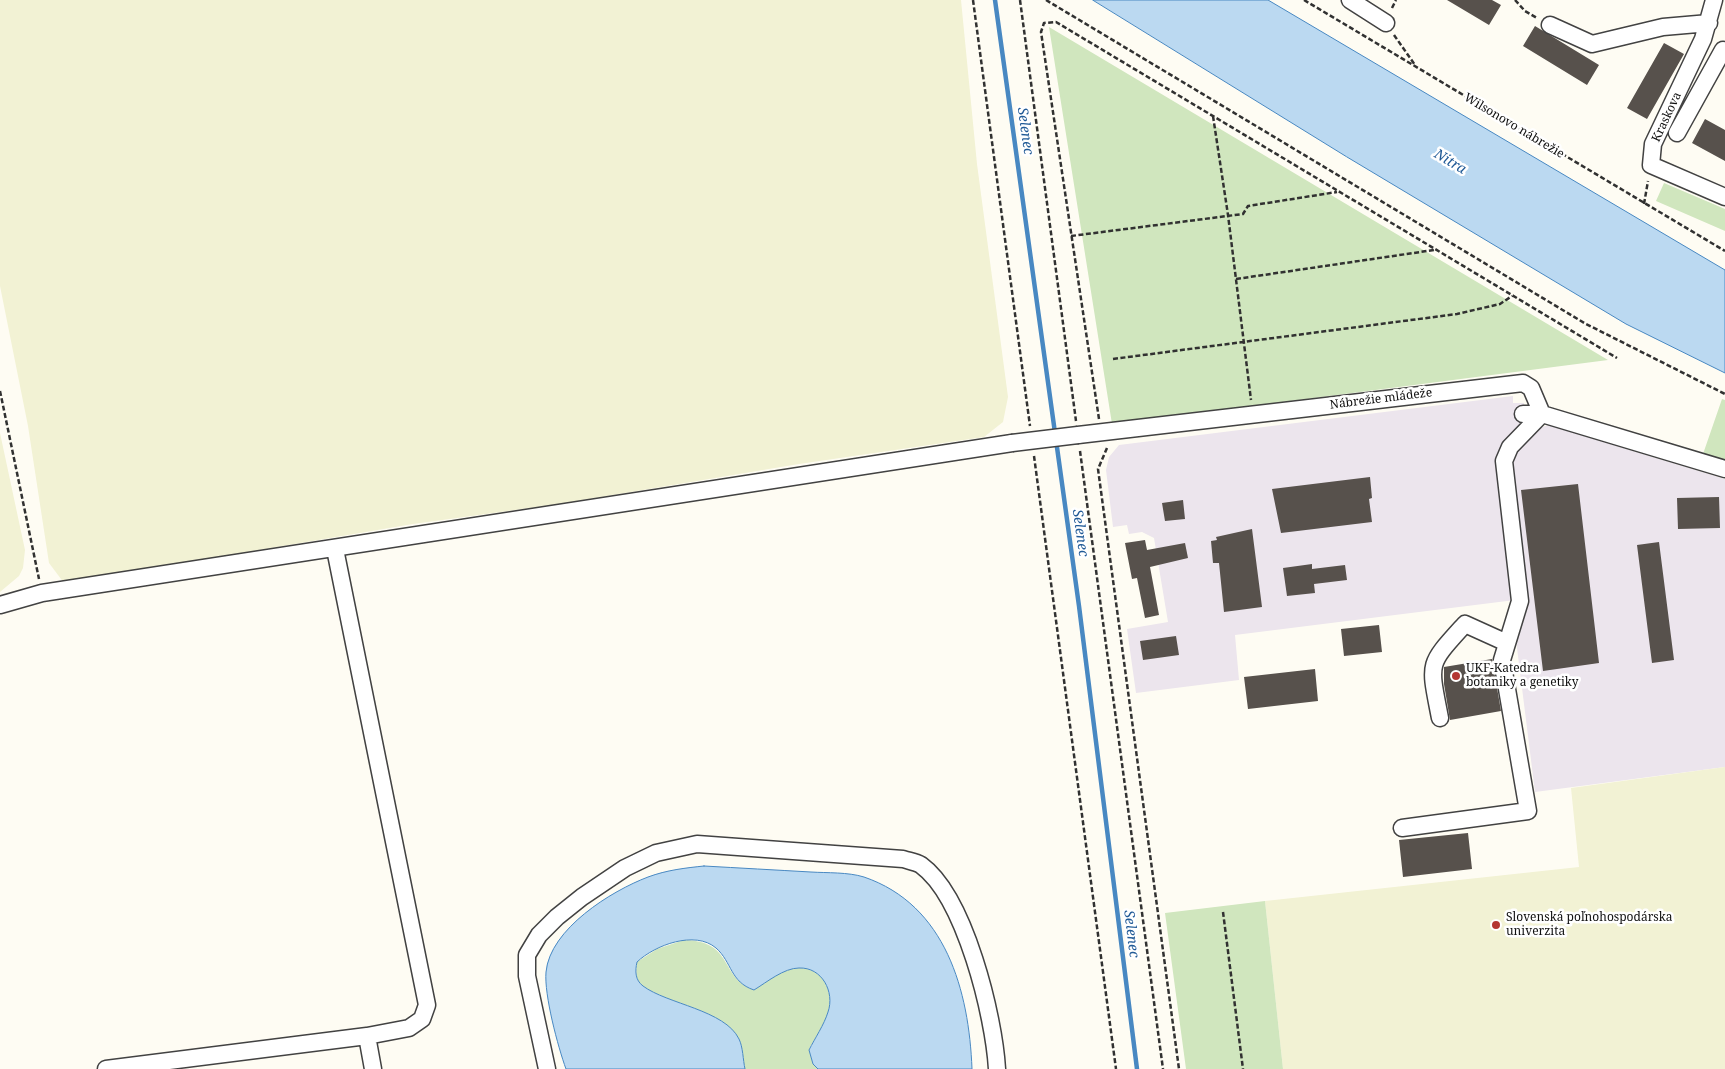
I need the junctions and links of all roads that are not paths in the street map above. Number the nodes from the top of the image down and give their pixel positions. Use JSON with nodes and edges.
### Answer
{"nodes":[{"id":1,"x":1350,"y":0,"type":"edge"},
{"id":2,"x":1714,"y":0,"type":"edge"},
{"id":3,"x":1386,"y":23,"type":"dead end"},
{"id":4,"x":1709,"y":23,"type":"junction"},
{"id":5,"x":1550,"y":26,"type":"road end"},
{"id":6,"x":1703,"y":39,"type":"junction"},
{"id":7,"x":1724,"y":51,"type":"edge"},
{"id":8,"x":1677,"y":133,"type":"dead end"},
{"id":9,"x":1725,"y":197,"type":"edge"},
{"id":10,"x":1523,"y":414,"type":"dead end"},
{"id":11,"x":1542,"y":414,"type":"junction"},
{"id":12,"x":1725,"y":469,"type":"edge"},
{"id":13,"x":335,"y":549,"type":"junction"},
{"id":14,"x":0,"y":605,"type":"edge"},
{"id":15,"x":1507,"y":643,"type":"junction"},
{"id":16,"x":1440,"y":718,"type":"dead end"},
{"id":17,"x":1402,"y":828,"type":"dead end"},
{"id":18,"x":367,"y":1036,"type":"junction"},
{"id":19,"x":106,"y":1069,"type":"edge"},
{"id":20,"x":373,"y":1069,"type":"edge"},
{"id":21,"x":547,"y":1069,"type":"edge"},
{"id":22,"x":997,"y":1069,"type":"edge"}],
"edges":[{"from":1,"to":3,"type":"street"},
{"from":2,"to":4,"type":"street","name":"Kraskova"},
{"from":4,"to":5,"type":"street"},
{"from":4,"to":6,"type":"street","name":"Kraskova"},
{"from":6,"to":7,"type":"street"},
{"from":6,"to":9,"type":"street","name":"Kraskova"},
{"from":7,"to":8,"type":"street"},
{"from":10,"to":11,"type":"street"},
{"from":11,"to":12,"type":"street"},
{"from":11,"to":13,"type":"street","name":"Nábrežie mládeže","bridge":true},
{"from":11,"to":15,"type":"street"},
{"from":13,"to":14,"type":"street","name":"Nábrežie mládeže"},
{"from":13,"to":18,"type":"street"},
{"from":15,"to":16,"type":"street"},
{"from":15,"to":17,"type":"street"},
{"from":18,"to":19,"type":"street"},
{"from":18,"to":20,"type":"street"},
{"from":21,"to":22,"type":"street"}]}
